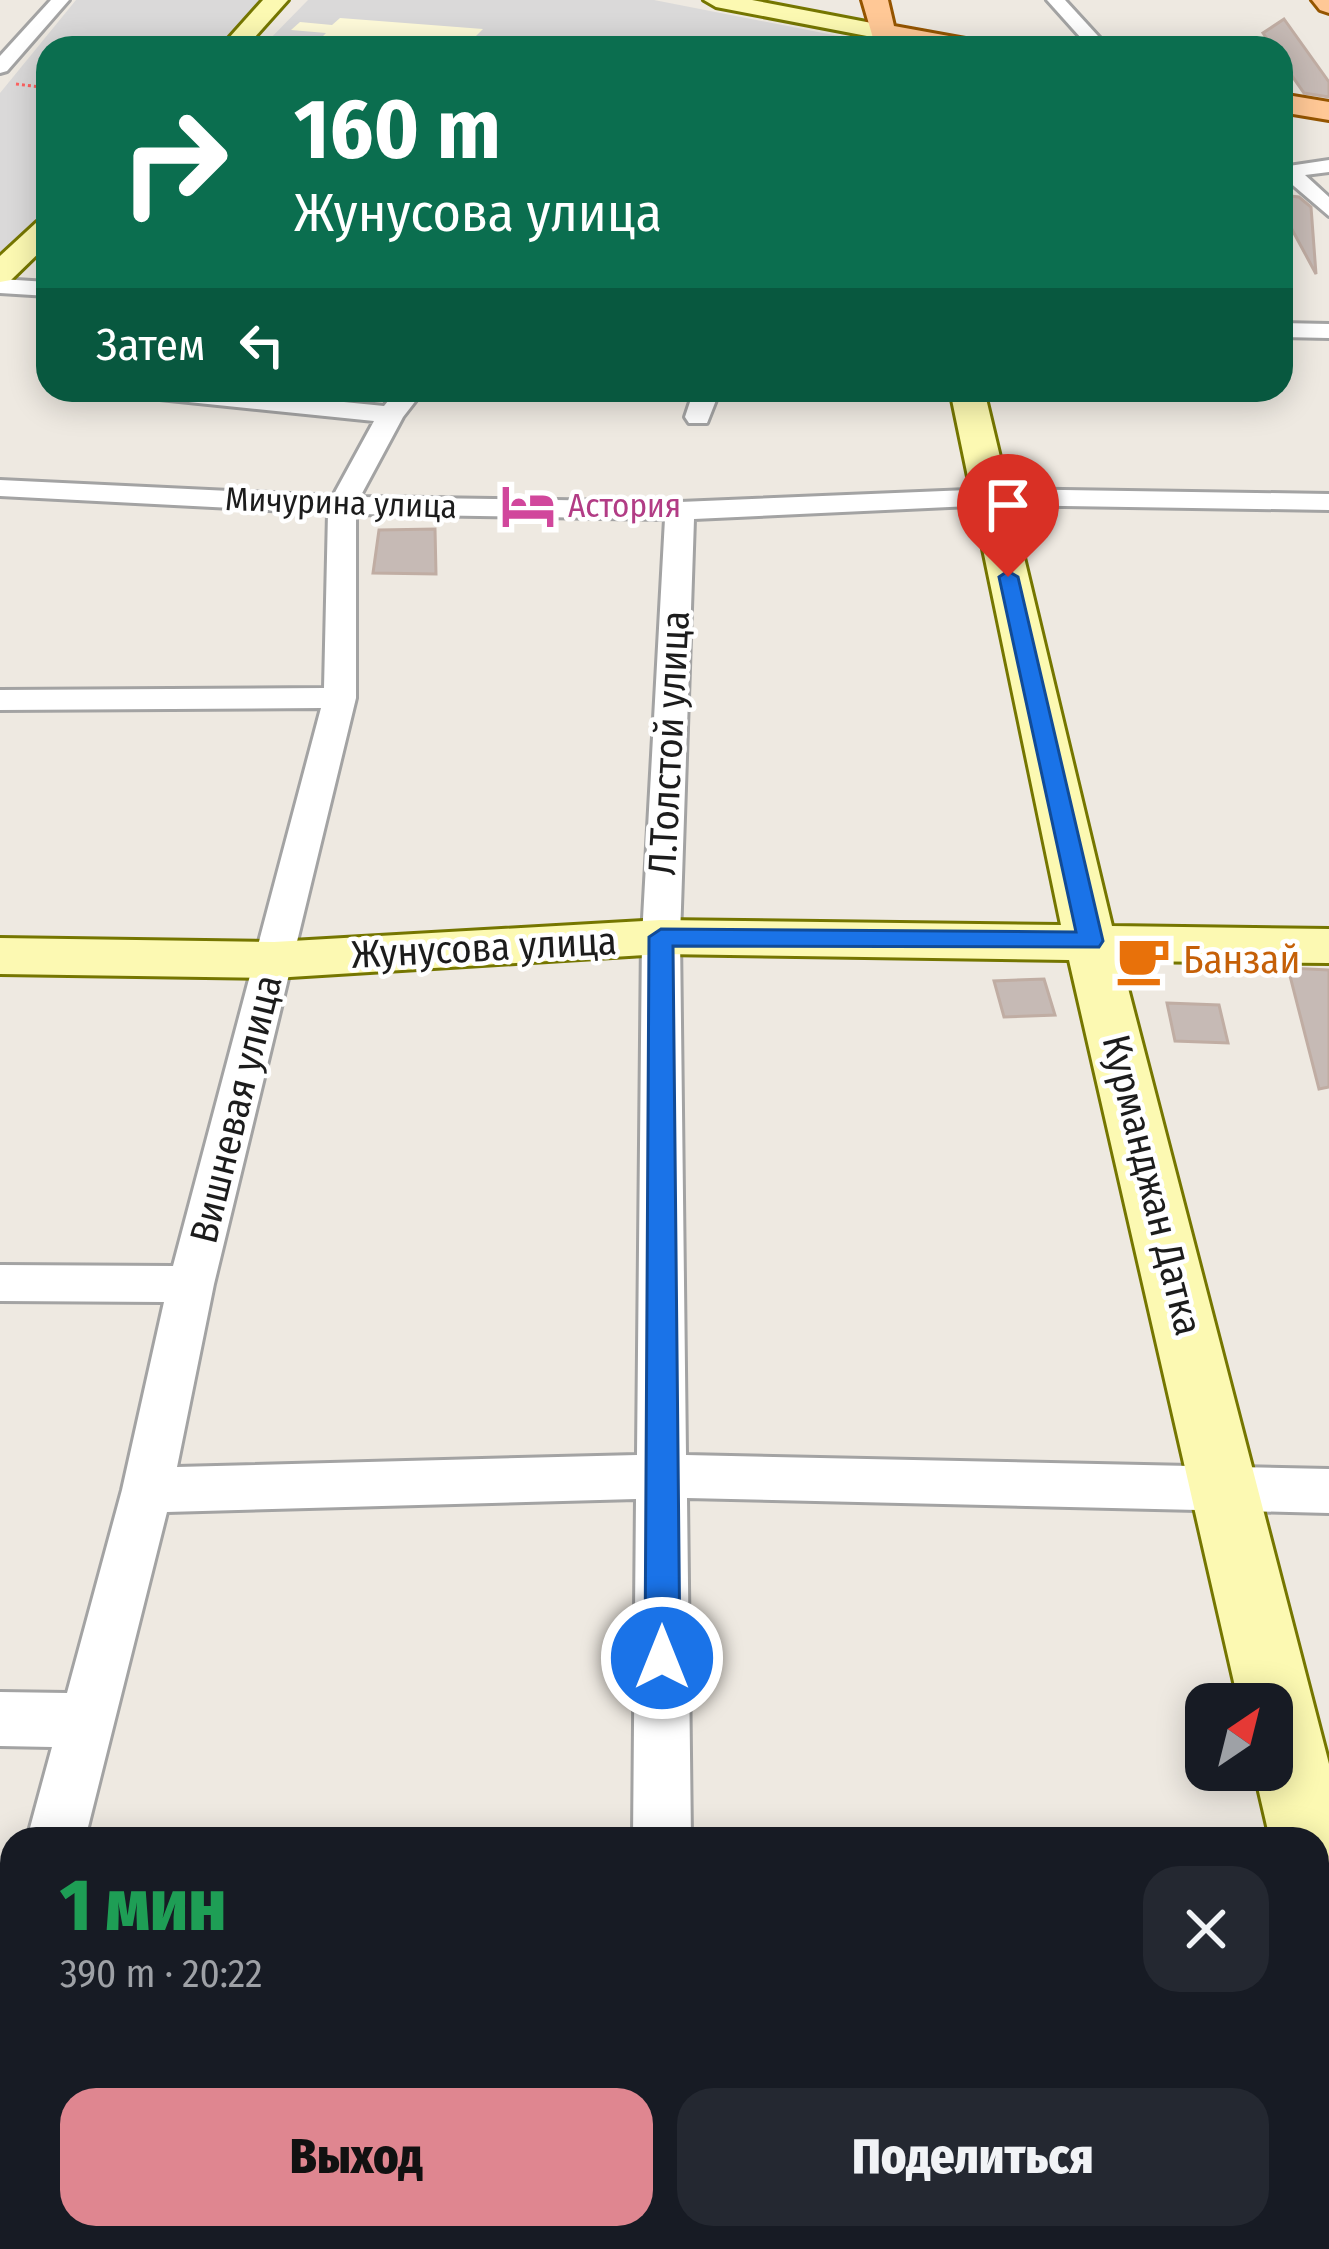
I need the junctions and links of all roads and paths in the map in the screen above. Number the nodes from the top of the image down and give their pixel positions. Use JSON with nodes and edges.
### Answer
{"nodes":[{"id":1,"x":60,"y":0,"type":"edge"},
{"id":2,"x":277,"y":0,"type":"edge"},
{"id":3,"x":716,"y":0,"type":"edge"},
{"id":4,"x":875,"y":0,"type":"edge"},
{"id":5,"x":1056,"y":0,"type":"edge"},
{"id":6,"x":243,"y":36,"type":"edge"},
{"id":7,"x":868,"y":36,"type":"edge"},
{"id":8,"x":884,"y":36,"type":"edge"},
{"id":9,"x":1089,"y":36,"type":"edge"},
{"id":10,"x":0,"y":67,"type":"edge"},
{"id":11,"x":0,"y":81,"type":"edge"},
{"id":12,"x":36,"y":86,"type":"edge"},
{"id":13,"x":1293,"y":105,"type":"edge"},
{"id":14,"x":1329,"y":111,"type":"edge"},
{"id":15,"x":1328,"y":166,"type":"edge"},
{"id":16,"x":1293,"y":170,"type":"edge"},
{"id":17,"x":1293,"y":175,"type":"edge"},
{"id":18,"x":1329,"y":208,"type":"edge"},
{"id":19,"x":1297,"y":215,"type":"dead end"},
{"id":20,"x":1329,"y":218,"type":"edge"},
{"id":21,"x":36,"y":239,"type":"edge"},
{"id":22,"x":0,"y":273,"type":"edge"},
{"id":23,"x":0,"y":286,"type":"edge"},
{"id":24,"x":36,"y":288,"type":"edge"},
{"id":25,"x":1293,"y":330,"type":"edge"},
{"id":26,"x":1329,"y":331,"type":"edge"},
{"id":27,"x":401,"y":402,"type":"edge"},
{"id":28,"x":703,"y":402,"type":"edge"},
{"id":29,"x":970,"y":402,"type":"edge"},
{"id":30,"x":698,"y":417,"type":"dead end"},
{"id":31,"x":0,"y":488,"type":"edge"},
{"id":32,"x":992,"y":497,"type":"junction"},
{"id":33,"x":1329,"y":502,"type":"edge"},
{"id":34,"x":342,"y":505,"type":"junction"},
{"id":35,"x":680,"y":511,"type":"junction"},
{"id":36,"x":340,"y":698,"type":"junction"},
{"id":37,"x":0,"y":700,"type":"edge"},
{"id":38,"x":661,"y":937,"type":"junction"},
{"id":39,"x":1090,"y":941,"type":"junction"},
{"id":40,"x":1329,"y":946,"type":"edge"},
{"id":41,"x":0,"y":956,"type":"edge"},
{"id":42,"x":274,"y":960,"type":"junction"},
{"id":43,"x":0,"y":1283,"type":"edge"},
{"id":44,"x":191,"y":1284,"type":"junction"},
{"id":45,"x":663,"y":1476,"type":"junction"},
{"id":46,"x":1227,"y":1486,"type":"junction"},
{"id":47,"x":147,"y":1490,"type":"junction"},
{"id":48,"x":1329,"y":1491,"type":"edge"},
{"id":49,"x":0,"y":1719,"type":"edge"},
{"id":50,"x":85,"y":1720,"type":"junction"},
{"id":51,"x":59,"y":1827,"type":"edge"},
{"id":52,"x":662,"y":1827,"type":"edge"},
{"id":53,"x":1306,"y":1827,"type":"edge"}],
"edges":[{"from":1,"to":10,"type":"street"},
{"from":2,"to":6,"type":"main road"},
{"from":3,"to":7,"type":"main road"},
{"from":4,"to":8,"type":"main road"},
{"from":5,"to":9,"type":"street"},
{"from":11,"to":12,"type":"path"},
{"from":13,"to":14,"type":"main road"},
{"from":15,"to":16,"type":"street"},
{"from":17,"to":18,"type":"street"},
{"from":19,"to":20,"type":"street"},
{"from":21,"to":22,"type":"main road"},
{"from":23,"to":24,"type":"street"},
{"from":25,"to":26,"type":"street"},
{"from":27,"to":34,"type":"street","name":"Вишневая улица"},
{"from":28,"to":30,"type":"street"},
{"from":29,"to":32,"type":"main road","name":"Курманджан Датка"},
{"from":31,"to":34,"type":"street","name":"Мичурина улица"},
{"from":32,"to":33,"type":"street","name":"Мичурина улица"},
{"from":32,"to":35,"type":"street","name":"Мичурина улица"},
{"from":32,"to":39,"type":"main road","name":"Курманджан Датка"},
{"from":34,"to":35,"type":"street","name":"Мичурина улица"},
{"from":34,"to":36,"type":"street","name":"Вишневая улица"},
{"from":35,"to":38,"type":"street","name":"Л.Толстой улица"},
{"from":36,"to":37,"type":"street"},
{"from":36,"to":42,"type":"street","name":"Вишневая улица"},
{"from":38,"to":39,"type":"main road","name":"Жунусова улица"},
{"from":38,"to":42,"type":"main road","name":"Жунусова улица"},
{"from":38,"to":45,"type":"street","name":"Л.Толстой улица"},
{"from":39,"to":40,"type":"main road","name":"Жунусова улица"},
{"from":39,"to":46,"type":"main road","name":"Курманджан Датка"},
{"from":41,"to":42,"type":"main road","name":"Жунусова улица"},
{"from":42,"to":44,"type":"street","name":"Вишневая улица"},
{"from":43,"to":44,"type":"street"},
{"from":44,"to":47,"type":"street","name":"Вишневая улица"},
{"from":45,"to":46,"type":"street"},
{"from":45,"to":47,"type":"street"},
{"from":45,"to":52,"type":"street","name":"Л.Толстой улица"},
{"from":46,"to":48,"type":"street"},
{"from":46,"to":53,"type":"main road","name":"Курманджан Датка"},
{"from":47,"to":50,"type":"street","name":"Вишневая улица"},
{"from":49,"to":50,"type":"street"},
{"from":50,"to":51,"type":"street","name":"Вишневая улица"}]}
